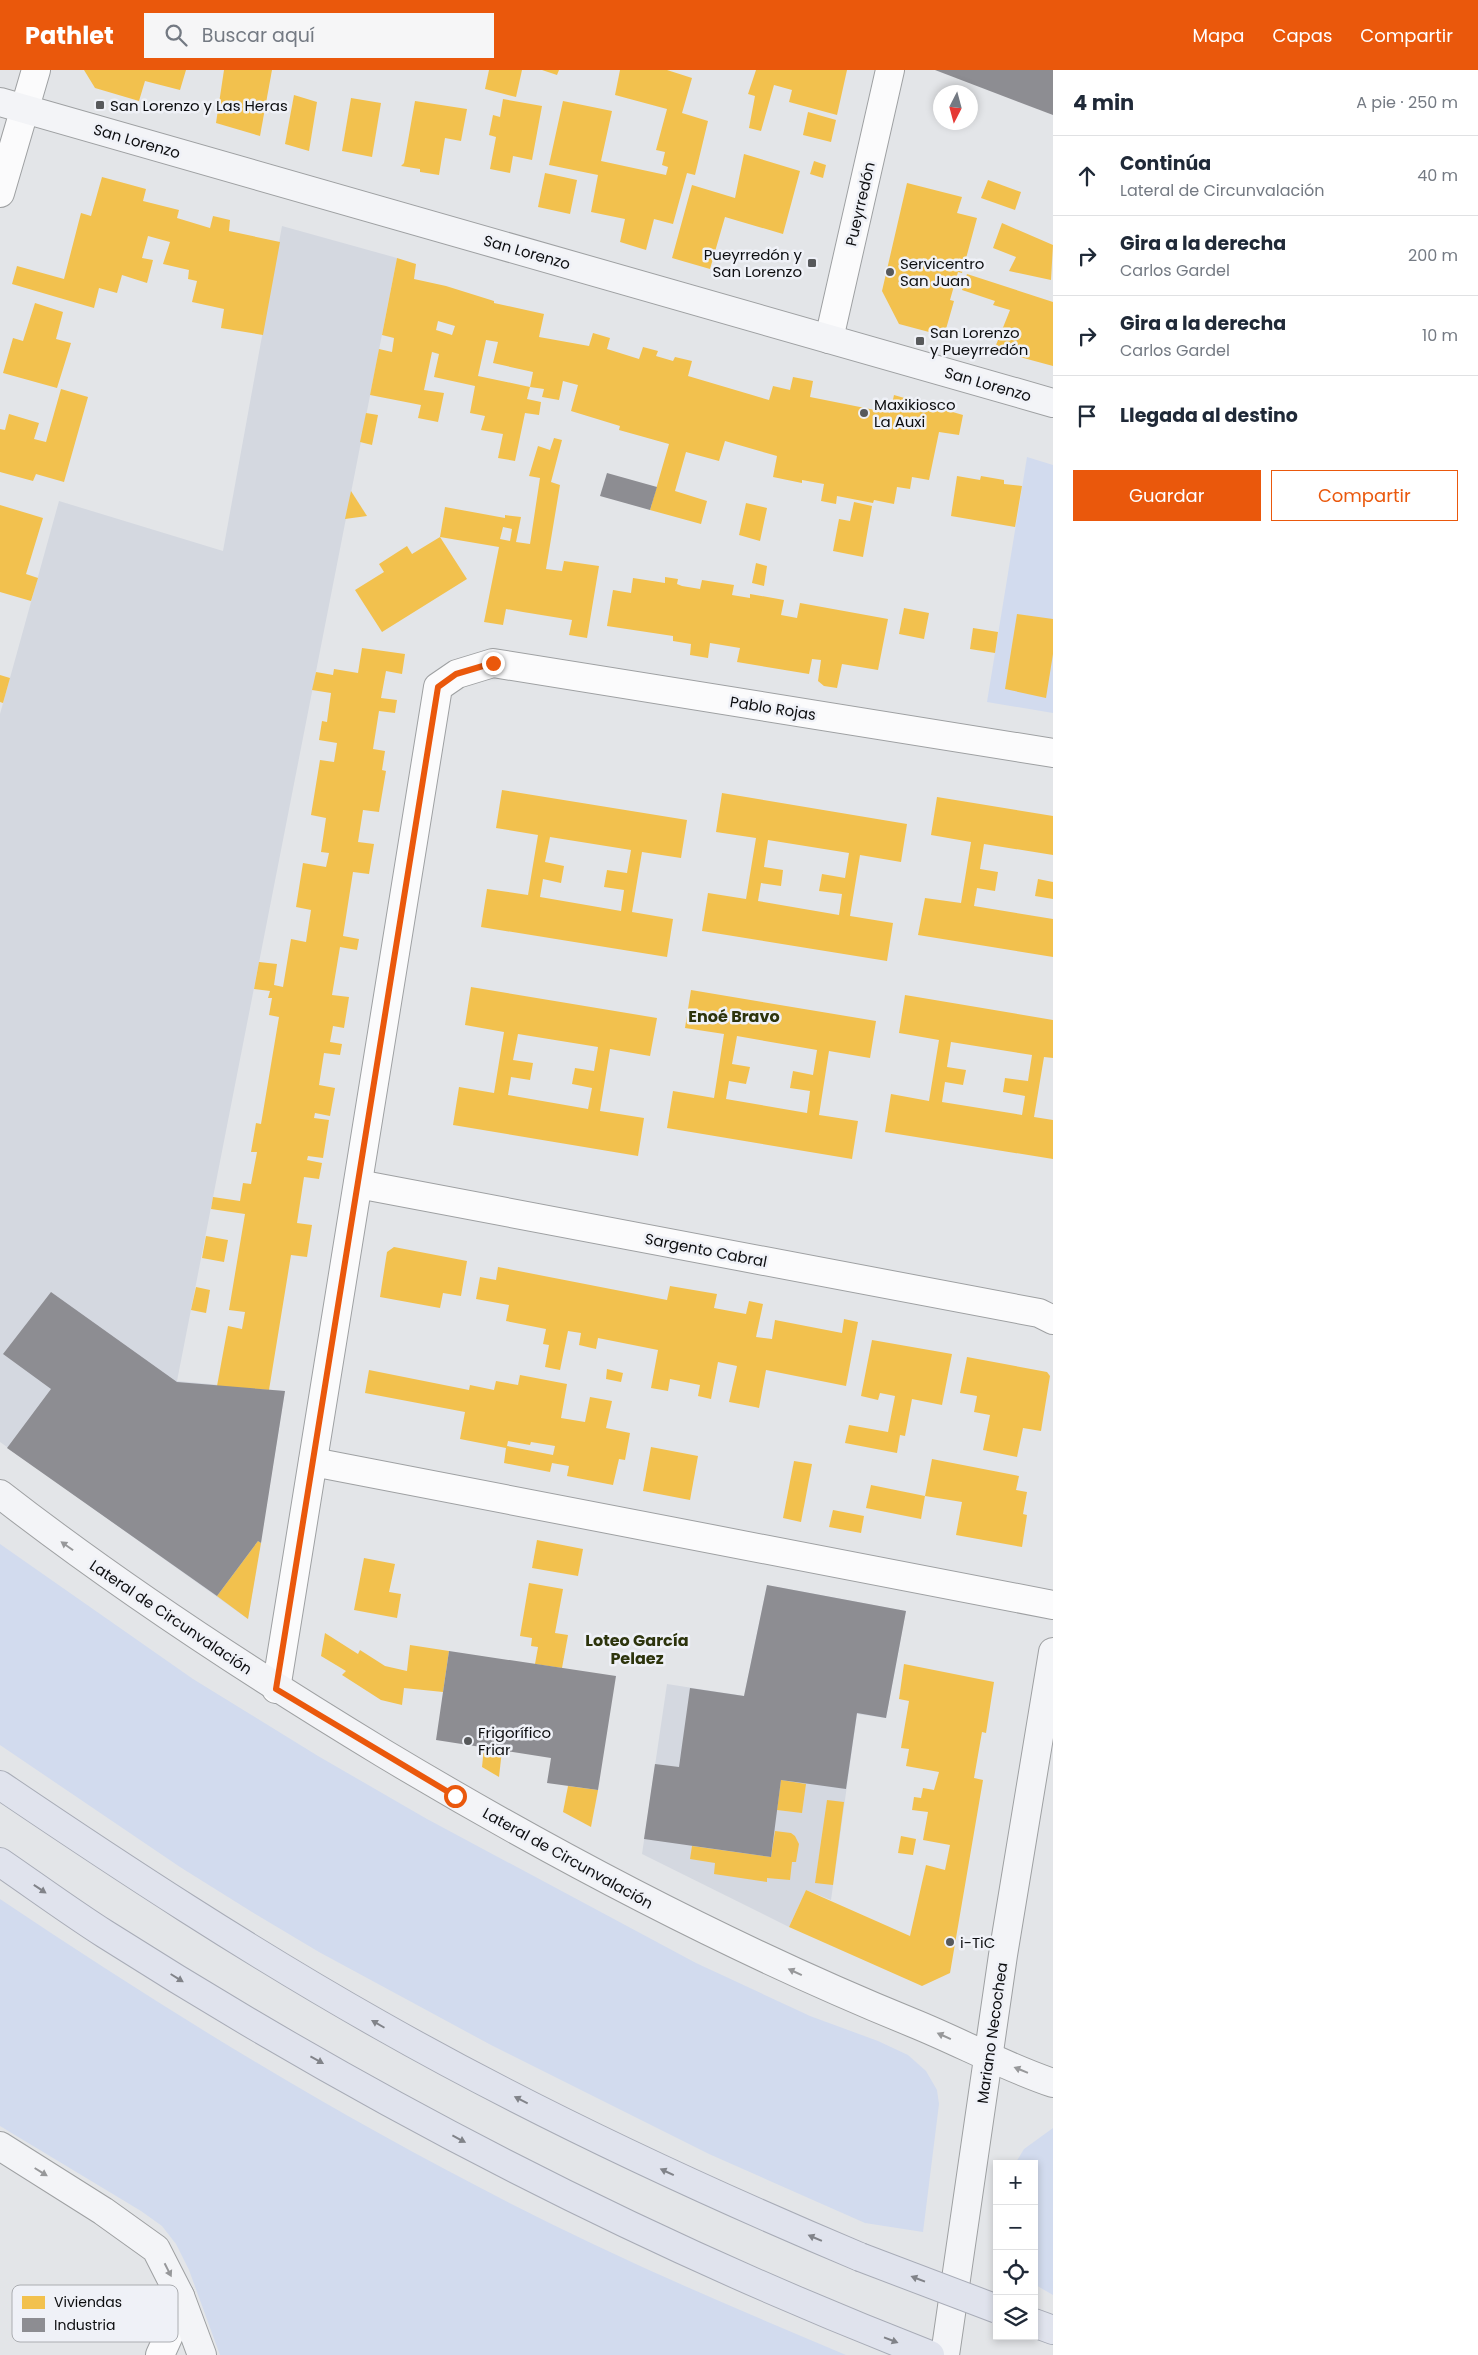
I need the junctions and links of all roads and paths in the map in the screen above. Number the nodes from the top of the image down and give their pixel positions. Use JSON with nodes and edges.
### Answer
{"nodes":[{"id":1,"x":36,"y":70,"type":"edge"},
{"id":2,"x":890,"y":70,"type":"edge"},
{"id":3,"x":12,"y":105,"type":"edge"},
{"id":4,"x":0,"y":193,"type":"edge"},
{"id":5,"x":829,"y":339,"type":"junction"},
{"id":6,"x":1053,"y":403,"type":"edge"},
{"id":7,"x":1053,"y":753,"type":"edge"},
{"id":8,"x":358,"y":1184,"type":"junction"},
{"id":9,"x":1053,"y":1320,"type":"edge"},
{"id":10,"x":313,"y":1462,"type":"junction"},
{"id":11,"x":0,"y":1494,"type":"edge"},
{"id":12,"x":1053,"y":1605,"type":"edge"},
{"id":13,"x":1053,"y":1652,"type":"edge"},
{"id":14,"x":276,"y":1689,"type":"junction"},
{"id":15,"x":0,"y":1785,"type":"edge"},
{"id":16,"x":0,"y":1862,"type":"edge"},
{"id":17,"x":988,"y":2057,"type":"junction"},
{"id":18,"x":1053,"y":2083,"type":"edge"},
{"id":19,"x":0,"y":2146,"type":"edge"},
{"id":20,"x":174,"y":2285,"type":"edge"},
{"id":21,"x":178,"y":2292,"type":"edge"},
{"id":22,"x":180,"y":2296,"type":"junction"},
{"id":23,"x":178,"y":2305,"type":"edge"},
{"id":24,"x":993,"y":2307,"type":"edge"},
{"id":25,"x":166,"y":2342,"type":"edge"},
{"id":26,"x":160,"y":2355,"type":"edge"},
{"id":27,"x":202,"y":2355,"type":"edge"},
{"id":28,"x":930,"y":2355,"type":"edge"},
{"id":29,"x":946,"y":2355,"type":"edge"}],
"edges":[{"from":1,"to":3,"type":"street"},
{"from":2,"to":5,"type":"street","name":"Pueyrredón"},
{"from":3,"to":4,"type":"street"},
{"from":3,"to":5,"type":"main road","name":"San Lorenzo"},
{"from":5,"to":6,"type":"main road","name":"San Lorenzo"},
{"from":7,"to":8,"type":"street","name":"Pablo Rojas"},
{"from":8,"to":9,"type":"street","name":"Sargento Cabral"},
{"from":8,"to":10,"type":"street"},
{"from":10,"to":12,"type":"street"},
{"from":10,"to":14,"type":"street"},
{"from":14,"to":11,"type":"main road","name":"Lateral de Circunvalación","one_way":true},
{"from":13,"to":17,"type":"main road","name":"Mariano Necochea"},
{"from":17,"to":14,"type":"main road","name":"Lateral de Circunvalación","one_way":true},
{"from":24,"to":15,"type":"highway","one_way":true,"bridge":true},
{"from":16,"to":28,"type":"highway","one_way":true},
{"from":18,"to":17,"type":"main road","name":"Lateral de Circunvalación","one_way":true},
{"from":17,"to":29,"type":"main road","name":"Mariano Necochea"},
{"from":19,"to":20,"type":"main road","one_way":true},
{"from":21,"to":22,"type":"main road","one_way":true},
{"from":22,"to":23,"type":"street"},
{"from":22,"to":27,"type":"main road"},
{"from":25,"to":26,"type":"street"}]}
